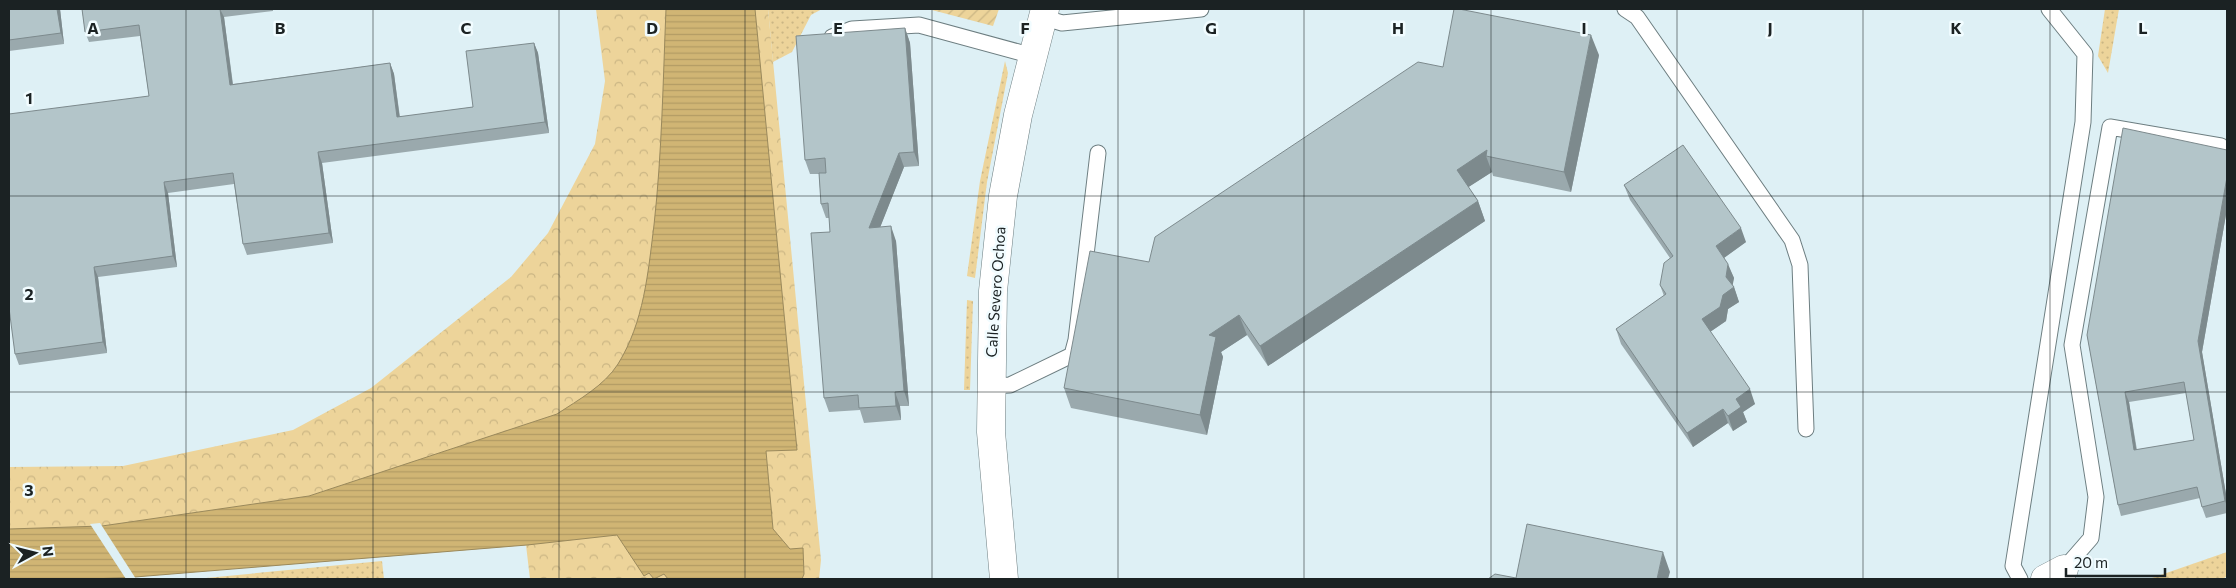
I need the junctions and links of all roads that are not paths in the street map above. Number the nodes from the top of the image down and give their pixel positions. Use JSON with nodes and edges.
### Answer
{"nodes":[{"id":1,"x":1200,"y":9,"type":"edge"},
{"id":2,"x":1625,"y":9,"type":"edge"},
{"id":3,"x":2049,"y":9,"type":"edge"},
{"id":4,"x":1044,"y":13,"type":"edge"},
{"id":5,"x":832,"y":37,"type":"edge"},
{"id":6,"x":1033,"y":56,"type":"junction"},
{"id":7,"x":2221,"y":146,"type":"dead end"},
{"id":8,"x":1098,"y":153,"type":"dead end"},
{"id":9,"x":991,"y":386,"type":"junction"},
{"id":10,"x":1806,"y":429,"type":"dead end"},
{"id":11,"x":2054,"y":574,"type":"edge"},
{"id":12,"x":1004,"y":579,"type":"edge"},
{"id":13,"x":2020,"y":579,"type":"edge"}],
"edges":[{"from":1,"to":4,"type":"lane"},
{"from":2,"to":10,"type":"lane"},
{"from":3,"to":13,"type":"lane"},
{"from":4,"to":6,"type":"street","name":"Calle Severo Ochoa"},
{"from":5,"to":6,"type":"lane"},
{"from":6,"to":9,"type":"street","name":"Calle Severo Ochoa"},
{"from":7,"to":11,"type":"lane"},
{"from":8,"to":9,"type":"lane"},
{"from":9,"to":12,"type":"street","name":"Calle Severo Ochoa"}]}
